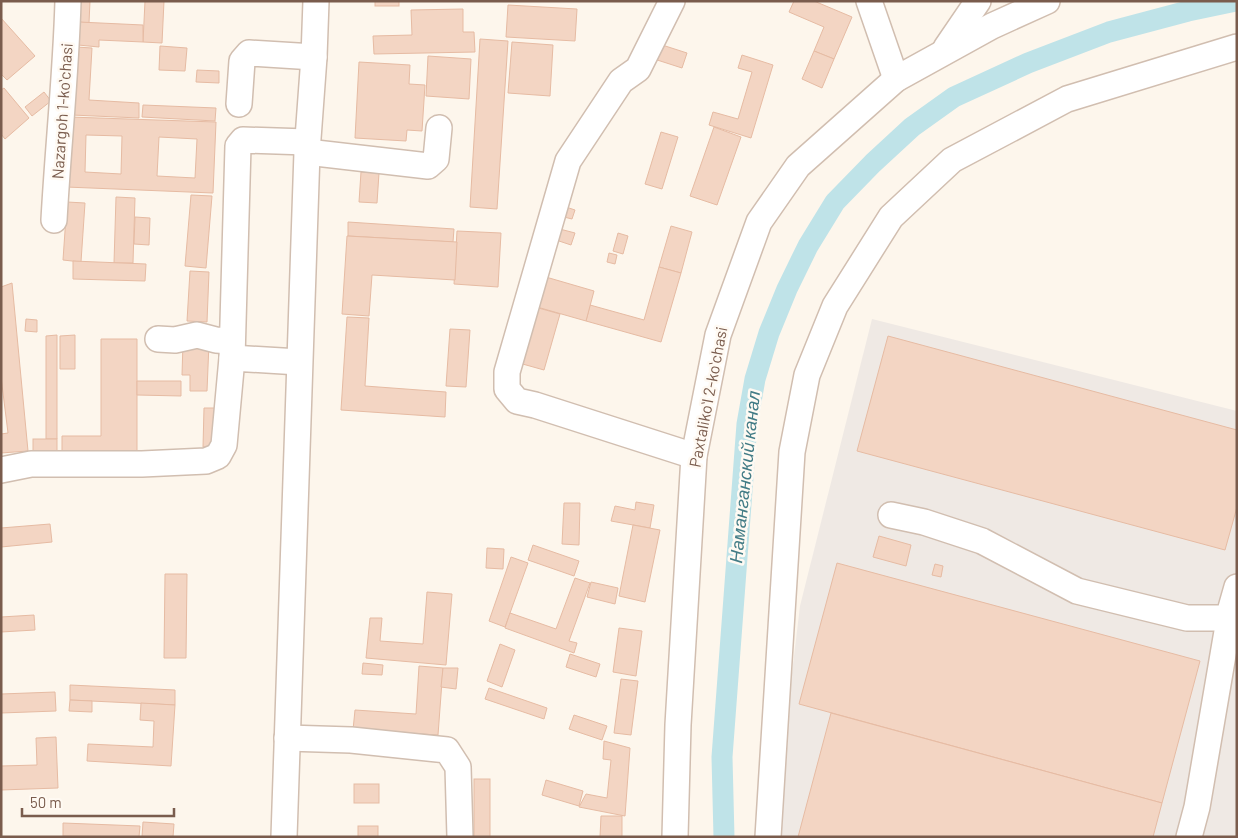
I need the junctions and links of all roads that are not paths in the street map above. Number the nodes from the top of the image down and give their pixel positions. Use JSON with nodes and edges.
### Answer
{"nodes":[{"id":1,"x":68,"y":1,"type":"edge"},
{"id":2,"x":316,"y":1,"type":"edge"},
{"id":3,"x":672,"y":1,"type":"edge"},
{"id":4,"x":869,"y":1,"type":"edge"},
{"id":5,"x":978,"y":1,"type":"edge"},
{"id":6,"x":1047,"y":1,"type":"edge"},
{"id":7,"x":1237,"y":47,"type":"edge"},
{"id":8,"x":944,"y":52,"type":"junction"},
{"id":9,"x":314,"y":57,"type":"junction"},
{"id":10,"x":896,"y":79,"type":"junction"},
{"id":11,"x":240,"y":104,"type":"dead end"},
{"id":12,"x":439,"y":128,"type":"dead end"},
{"id":13,"x":307,"y":147,"type":"junction"},
{"id":14,"x":54,"y":220,"type":"dead end"},
{"id":15,"x":158,"y":339,"type":"dead end"},
{"id":16,"x":232,"y":349,"type":"junction"},
{"id":17,"x":299,"y":362,"type":"junction"},
{"id":18,"x":694,"y":456,"type":"junction"},
{"id":19,"x":1,"y":470,"type":"edge"},
{"id":20,"x":892,"y":515,"type":"dead end"},
{"id":21,"x":1237,"y":588,"type":"edge"},
{"id":22,"x":1229,"y":618,"type":"junction"},
{"id":23,"x":287,"y":738,"type":"junction"},
{"id":24,"x":284,"y":837,"type":"edge"},
{"id":25,"x":460,"y":837,"type":"edge"},
{"id":26,"x":675,"y":837,"type":"edge"},
{"id":27,"x":768,"y":837,"type":"edge"},
{"id":28,"x":1189,"y":837,"type":"edge"}],
"edges":[{"from":1,"to":14,"type":"street","name":"Nazargoh 1-koʻchasi"},
{"from":2,"to":9,"type":"street"},
{"from":3,"to":18,"type":"street"},
{"from":4,"to":10,"type":"street"},
{"from":5,"to":8,"type":"street","name":"Paxtalikoʻl 2-koʻchasi"},
{"from":6,"to":8,"type":"street"},
{"from":7,"to":27,"type":"street"},
{"from":8,"to":10,"type":"street","name":"Paxtalikoʻl 2-koʻchasi"},
{"from":9,"to":11,"type":"street"},
{"from":9,"to":13,"type":"street"},
{"from":10,"to":18,"type":"street","name":"Paxtalikoʻl 2-koʻchasi"},
{"from":12,"to":13,"type":"street"},
{"from":13,"to":16,"type":"street"},
{"from":13,"to":17,"type":"street"},
{"from":15,"to":16,"type":"street"},
{"from":16,"to":17,"type":"street"},
{"from":16,"to":19,"type":"street"},
{"from":17,"to":23,"type":"street"},
{"from":18,"to":26,"type":"street","name":"Paxtalikoʻl 2-koʻchasi"},
{"from":20,"to":22,"type":"street"},
{"from":21,"to":22,"type":"street"},
{"from":22,"to":28,"type":"street"},
{"from":23,"to":24,"type":"street"},
{"from":23,"to":25,"type":"street"}]}
